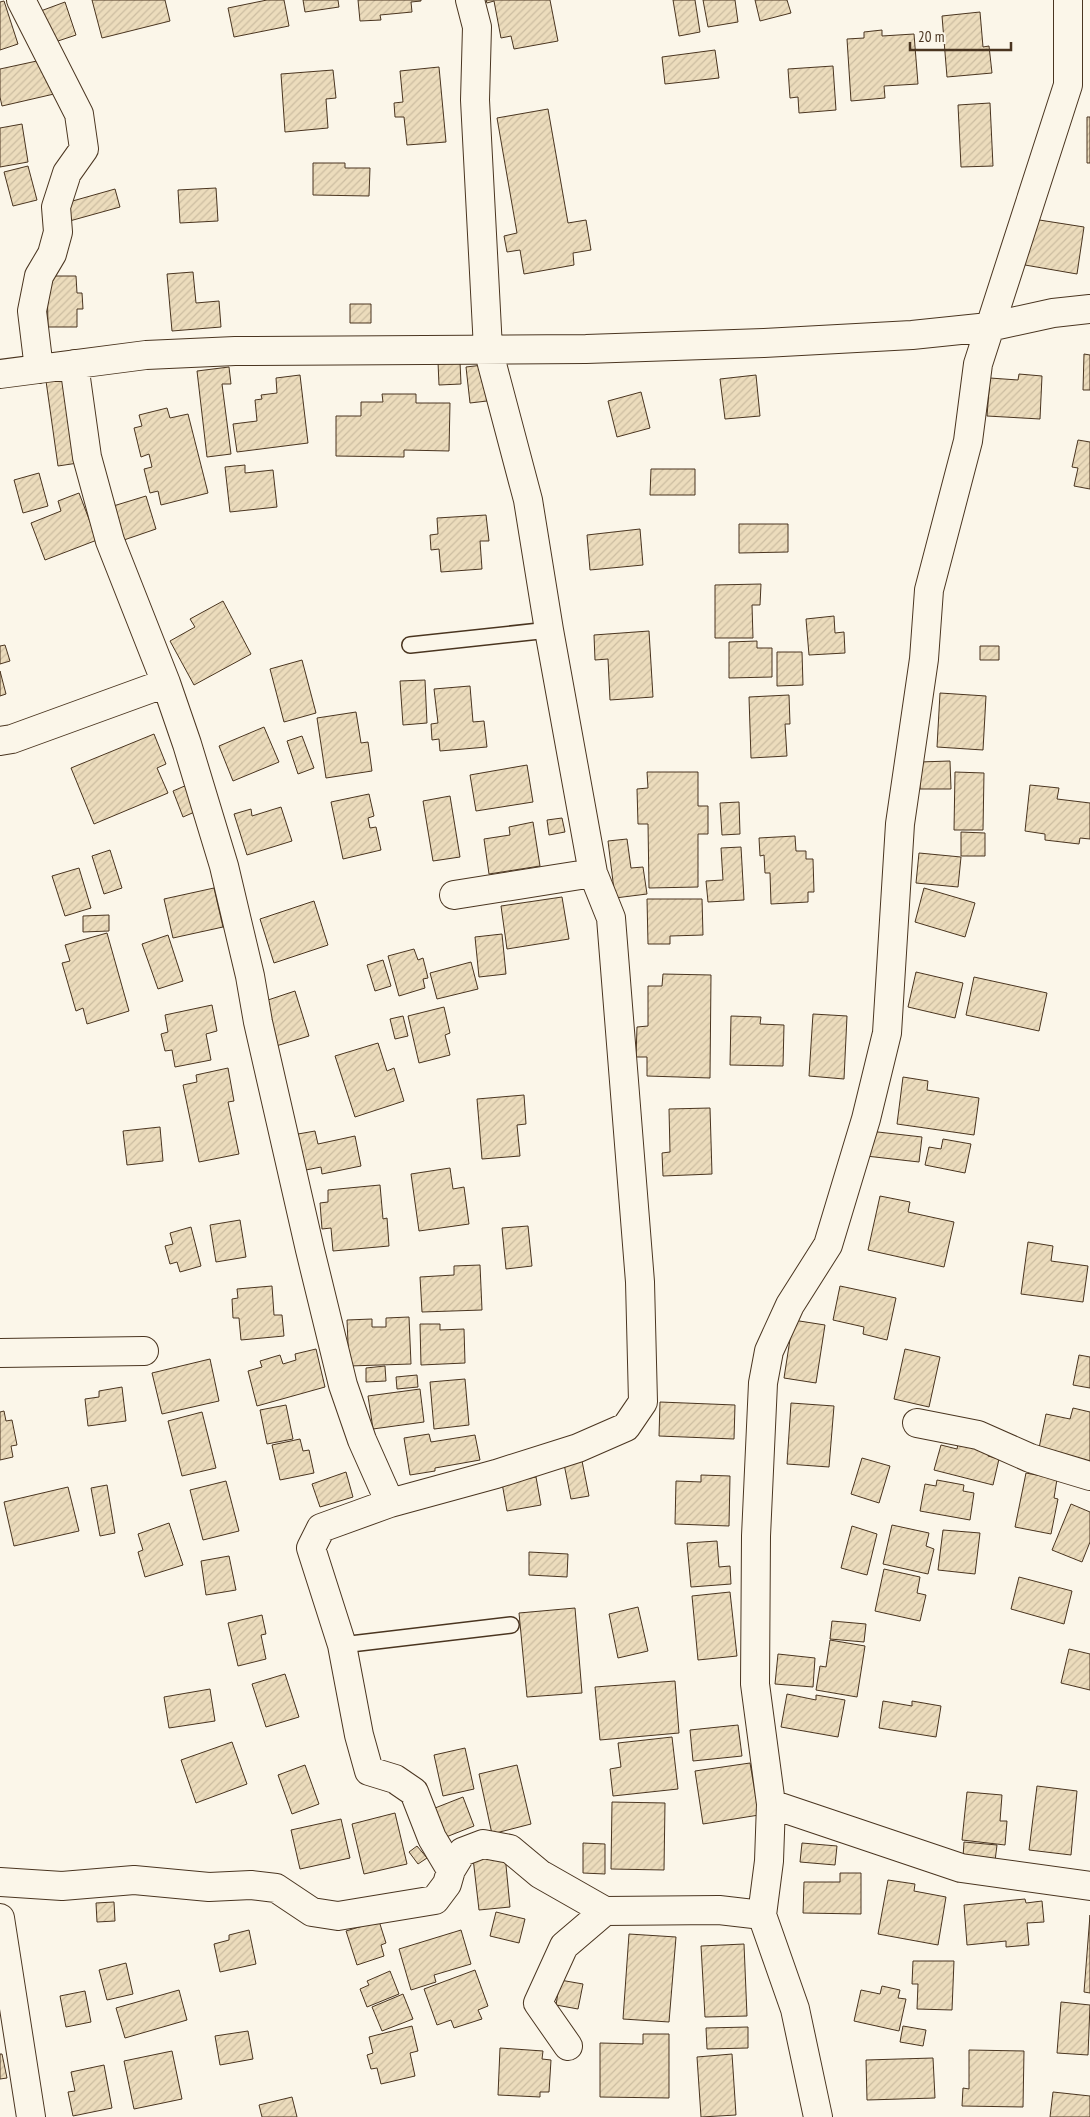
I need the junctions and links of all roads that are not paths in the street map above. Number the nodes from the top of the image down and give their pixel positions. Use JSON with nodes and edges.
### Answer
{"nodes":[{"id":1,"x":21,"y":0,"type":"edge"},
{"id":2,"x":470,"y":0,"type":"edge"},
{"id":3,"x":1068,"y":0,"type":"edge"},
{"id":4,"x":1090,"y":309,"type":"edge"},
{"id":5,"x":989,"y":328,"type":"junction"},
{"id":6,"x":488,"y":349,"type":"junction"},
{"id":7,"x":74,"y":364,"type":"junction"},
{"id":8,"x":39,"y":369,"type":"junction"},
{"id":9,"x":0,"y":374,"type":"edge"},
{"id":10,"x":549,"y":630,"type":"junction"},
{"id":11,"x":410,"y":645,"type":"dead end"},
{"id":12,"x":166,"y":683,"type":"junction"},
{"id":13,"x":0,"y":741,"type":"edge"},
{"id":14,"x":594,"y":873,"type":"junction"},
{"id":15,"x":454,"y":895,"type":"dead end"},
{"id":16,"x":144,"y":1351,"type":"dead end"},
{"id":17,"x":0,"y":1353,"type":"edge"},
{"id":18,"x":917,"y":1423,"type":"dead end"},
{"id":19,"x":1090,"y":1476,"type":"edge"},
{"id":20,"x":390,"y":1502,"type":"junction"},
{"id":21,"x":512,"y":1625,"type":"dead end"},
{"id":22,"x":342,"y":1645,"type":"junction"},
{"id":23,"x":771,"y":1804,"type":"junction"},
{"id":24,"x":451,"y":1870,"type":"junction"},
{"id":25,"x":0,"y":1882,"type":"edge"},
{"id":26,"x":1090,"y":1886,"type":"edge"},
{"id":27,"x":605,"y":1911,"type":"junction"},
{"id":28,"x":762,"y":1915,"type":"junction"},
{"id":29,"x":0,"y":1918,"type":"edge"},
{"id":30,"x":568,"y":2046,"type":"dead end"},
{"id":31,"x":31,"y":2117,"type":"edge"},
{"id":32,"x":818,"y":2117,"type":"edge"}],
"edges":[{"from":1,"to":8,"type":"street"},
{"from":2,"to":6,"type":"street"},
{"from":3,"to":5,"type":"street"},
{"from":4,"to":5,"type":"street"},
{"from":5,"to":6,"type":"street"},
{"from":5,"to":23,"type":"street"},
{"from":6,"to":7,"type":"street"},
{"from":6,"to":10,"type":"street"},
{"from":7,"to":8,"type":"street"},
{"from":7,"to":12,"type":"street"},
{"from":8,"to":9,"type":"street"},
{"from":10,"to":11,"type":"lane"},
{"from":10,"to":14,"type":"street"},
{"from":12,"to":13,"type":"street"},
{"from":12,"to":20,"type":"street"},
{"from":14,"to":15,"type":"street"},
{"from":14,"to":20,"type":"street"},
{"from":16,"to":17,"type":"street"},
{"from":18,"to":19,"type":"street"},
{"from":20,"to":22,"type":"street"},
{"from":21,"to":22,"type":"lane"},
{"from":22,"to":24,"type":"street"},
{"from":23,"to":26,"type":"street"},
{"from":23,"to":28,"type":"street"},
{"from":24,"to":25,"type":"street"},
{"from":24,"to":27,"type":"street"},
{"from":27,"to":28,"type":"street"},
{"from":27,"to":30,"type":"street"},
{"from":28,"to":32,"type":"street"},
{"from":29,"to":31,"type":"street"}]}
